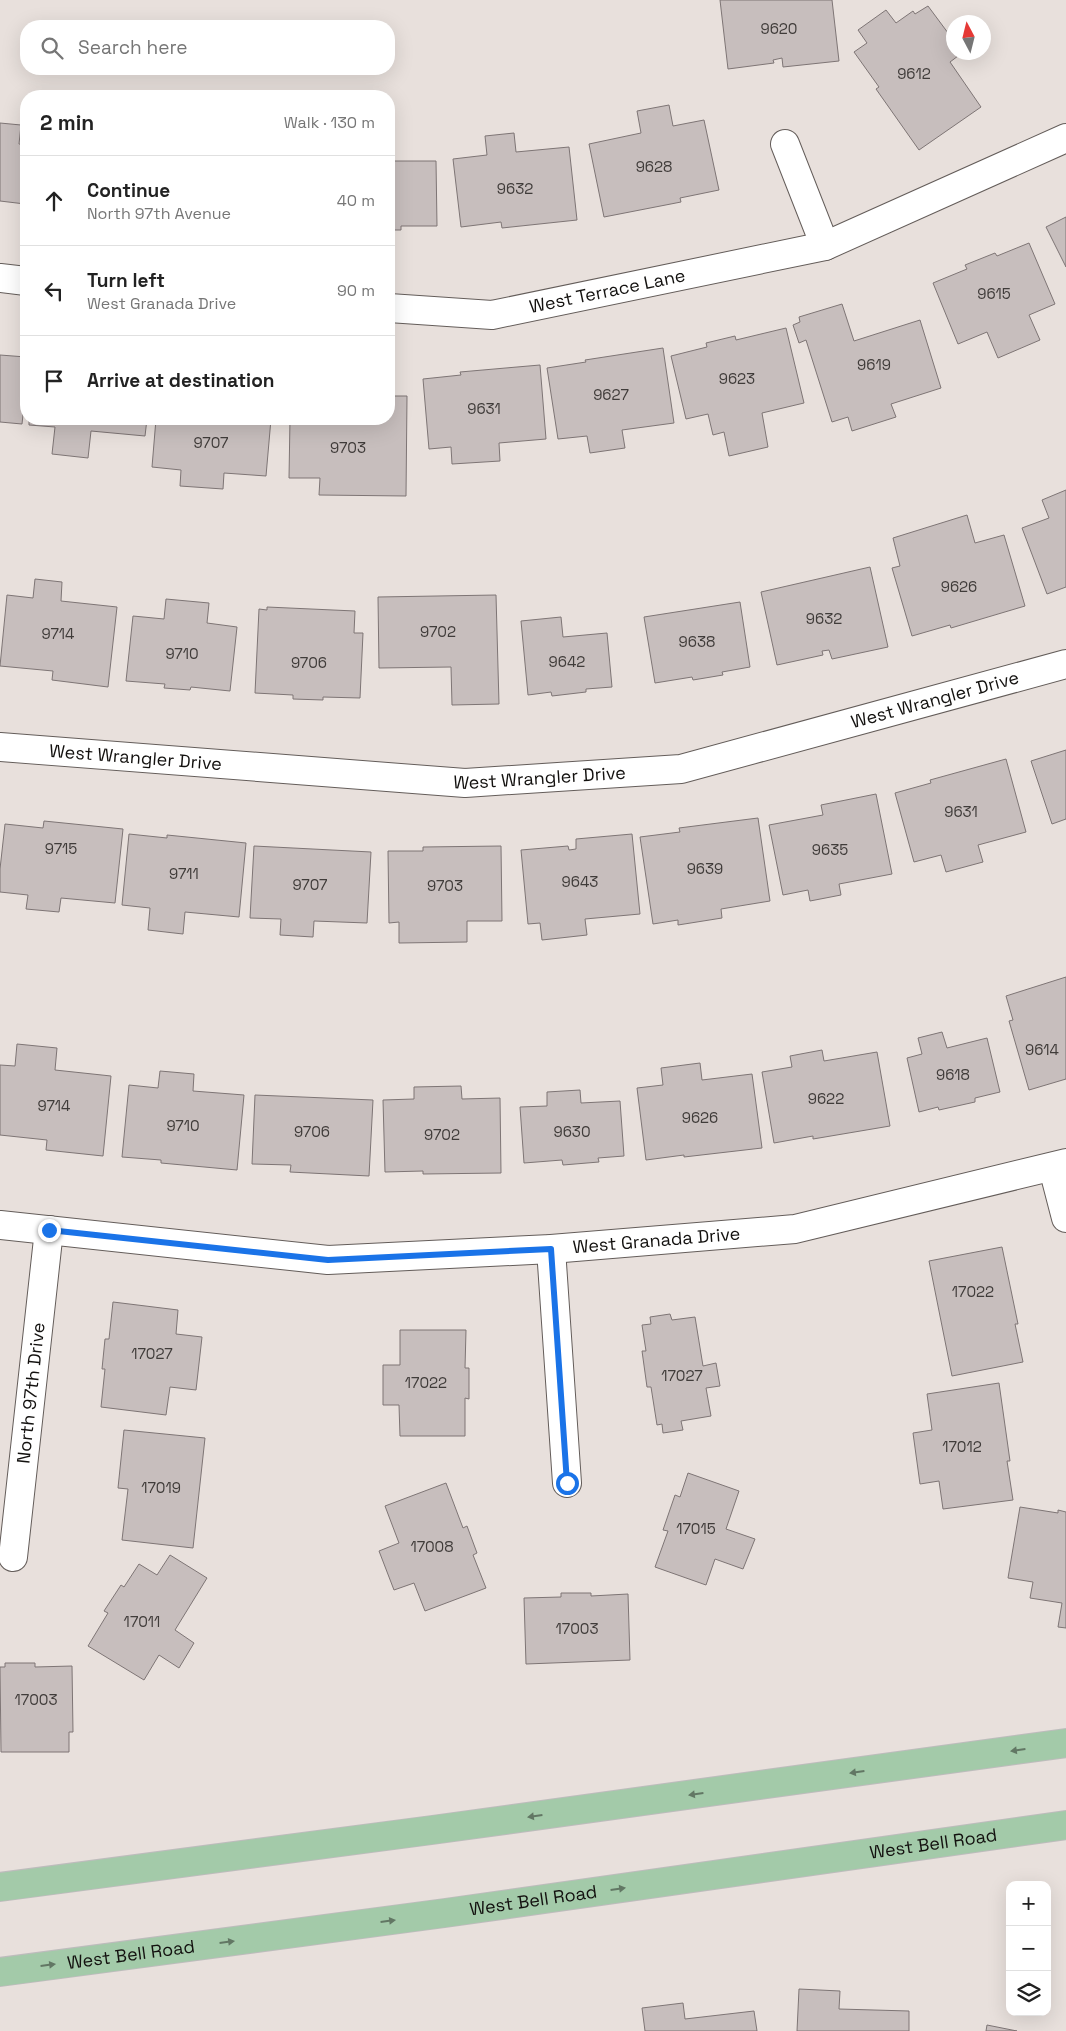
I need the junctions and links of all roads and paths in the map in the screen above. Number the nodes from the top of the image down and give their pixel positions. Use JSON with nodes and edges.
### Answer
{"nodes":[{"id":1,"x":1066,"y":138,"type":"edge"},
{"id":2,"x":785,"y":144,"type":"dead end"},
{"id":3,"x":825,"y":246,"type":"junction"},
{"id":4,"x":0,"y":278,"type":"edge"},
{"id":5,"x":20,"y":280,"type":"edge"},
{"id":6,"x":395,"y":308,"type":"edge"},
{"id":7,"x":1066,"y":664,"type":"edge"},
{"id":8,"x":0,"y":747,"type":"edge"},
{"id":9,"x":1059,"y":1165,"type":"edge"},
{"id":10,"x":1066,"y":1218,"type":"edge"},
{"id":11,"x":0,"y":1225,"type":"edge"},
{"id":12,"x":49,"y":1230,"type":"junction"},
{"id":13,"x":551,"y":1249,"type":"junction"},
{"id":14,"x":567,"y":1483,"type":"dead end"},
{"id":15,"x":13,"y":1557,"type":"dead end"},
{"id":16,"x":1066,"y":1743,"type":"edge"},
{"id":17,"x":1066,"y":1825,"type":"edge"},
{"id":18,"x":0,"y":1887,"type":"edge"},
{"id":19,"x":0,"y":1972,"type":"edge"}],
"edges":[{"from":1,"to":3,"type":"street","name":"West Terrace Lane"},
{"from":2,"to":3,"type":"street"},
{"from":3,"to":6,"type":"street","name":"West Terrace Lane"},
{"from":4,"to":5,"type":"street"},
{"from":7,"to":8,"type":"street","name":"West Wrangler Drive"},
{"from":9,"to":10,"type":"street"},
{"from":9,"to":13,"type":"street","name":"West Granada Drive"},
{"from":11,"to":12,"type":"street","name":"West Granada Drive"},
{"from":12,"to":13,"type":"street","name":"West Granada Drive"},
{"from":12,"to":15,"type":"street","name":"North 97th Drive"},
{"from":13,"to":14,"type":"street"},
{"from":16,"to":18,"type":"main road","one_way":true},
{"from":19,"to":17,"type":"main road","name":"West Bell Road","one_way":true}]}
